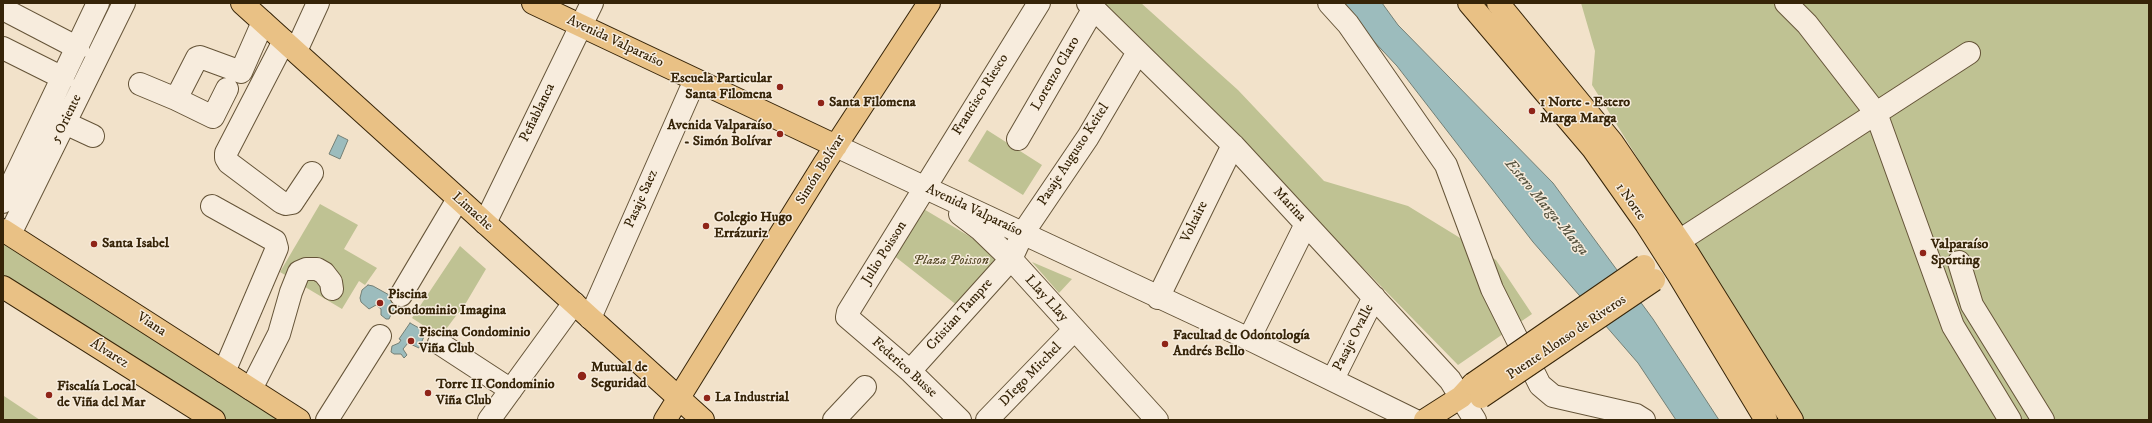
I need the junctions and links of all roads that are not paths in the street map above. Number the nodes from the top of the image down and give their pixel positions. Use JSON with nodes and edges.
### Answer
{"nodes":[{"id":1,"x":98,"y":3,"type":"edge"},
{"id":2,"x":124,"y":3,"type":"edge"},
{"id":3,"x":242,"y":3,"type":"edge"},
{"id":4,"x":318,"y":3,"type":"edge"},
{"id":5,"x":533,"y":3,"type":"edge"},
{"id":6,"x":592,"y":3,"type":"edge"},
{"id":7,"x":929,"y":3,"type":"edge"},
{"id":8,"x":1039,"y":3,"type":"edge"},
{"id":9,"x":1330,"y":3,"type":"edge"},
{"id":10,"x":1469,"y":3,"type":"edge"},
{"id":11,"x":1498,"y":3,"type":"edge"},
{"id":12,"x":1786,"y":3,"type":"edge"},
{"id":13,"x":1091,"y":6,"type":"edge"},
{"id":14,"x":3,"y":9,"type":"edge"},
{"id":15,"x":263,"y":22,"type":"junction"},
{"id":16,"x":581,"y":26,"type":"junction"},
{"id":17,"x":290,"y":46,"type":"junction"},
{"id":18,"x":3,"y":48,"type":"edge"},
{"id":19,"x":78,"y":48,"type":"junction"},
{"id":20,"x":1138,"y":52,"type":"junction"},
{"id":21,"x":1969,"y":53,"type":"dead end"},
{"id":22,"x":62,"y":78,"type":"junction"},
{"id":23,"x":695,"y":80,"type":"junction"},
{"id":24,"x":140,"y":84,"type":"dead end"},
{"id":25,"x":227,"y":89,"type":"dead end"},
{"id":26,"x":176,"y":99,"type":"junction"},
{"id":27,"x":1876,"y":113,"type":"junction"},
{"id":28,"x":65,"y":123,"type":"junction"},
{"id":29,"x":93,"y":136,"type":"dead end"},
{"id":30,"x":1018,"y":139,"type":"dead end"},
{"id":31,"x":1233,"y":145,"type":"junction"},
{"id":32,"x":836,"y":146,"type":"junction"},
{"id":33,"x":312,"y":174,"type":"dead end"},
{"id":34,"x":925,"y":188,"type":"junction"},
{"id":35,"x":458,"y":199,"type":"junction"},
{"id":36,"x":3,"y":202,"type":"edge"},
{"id":37,"x":212,"y":206,"type":"dead end"},
{"id":38,"x":485,"y":222,"type":"junction"},
{"id":39,"x":1306,"y":224,"type":"junction"},
{"id":40,"x":6,"y":232,"type":"edge"},
{"id":41,"x":1022,"y":233,"type":"junction"},
{"id":42,"x":1671,"y":247,"type":"junction"},
{"id":43,"x":1010,"y":259,"type":"junction"},
{"id":44,"x":1959,"y":262,"type":"dead end"},
{"id":45,"x":1649,"y":273,"type":"junction"},
{"id":46,"x":1678,"y":274,"type":"junction"},
{"id":47,"x":3,"y":287,"type":"edge"},
{"id":48,"x":332,"y":289,"type":"dead end"},
{"id":49,"x":401,"y":295,"type":"dead end"},
{"id":50,"x":1158,"y":298,"type":"junction"},
{"id":51,"x":1374,"y":298,"type":"junction"},
{"id":52,"x":574,"y":303,"type":"junction"},
{"id":53,"x":590,"y":318,"type":"junction"},
{"id":54,"x":847,"y":318,"type":"joint"},
{"id":55,"x":1074,"y":330,"type":"junction"},
{"id":56,"x":380,"y":336,"type":"dead end"},
{"id":57,"x":1249,"y":339,"type":"junction"},
{"id":58,"x":439,"y":343,"type":"dead end"},
{"id":59,"x":910,"y":371,"type":"junction"},
{"id":60,"x":224,"y":372,"type":"junction"},
{"id":61,"x":1333,"y":379,"type":"junction"},
{"id":62,"x":865,"y":387,"type":"dead end"},
{"id":63,"x":251,"y":389,"type":"junction"},
{"id":64,"x":511,"y":390,"type":"junction"},
{"id":65,"x":1471,"y":392,"type":"junction"},
{"id":66,"x":679,"y":398,"type":"junction"},
{"id":67,"x":288,"y":418,"type":"edge"},
{"id":68,"x":214,"y":420,"type":"edge"},
{"id":69,"x":327,"y":420,"type":"edge"},
{"id":70,"x":489,"y":420,"type":"edge"},
{"id":71,"x":665,"y":420,"type":"edge"},
{"id":72,"x":703,"y":420,"type":"edge"},
{"id":73,"x":834,"y":420,"type":"edge"},
{"id":74,"x":960,"y":420,"type":"edge"},
{"id":75,"x":988,"y":420,"type":"edge"},
{"id":76,"x":1157,"y":420,"type":"edge"},
{"id":77,"x":1414,"y":420,"type":"edge"},
{"id":78,"x":1425,"y":420,"type":"edge"},
{"id":79,"x":1475,"y":420,"type":"edge"},
{"id":80,"x":1644,"y":420,"type":"edge"},
{"id":81,"x":1766,"y":420,"type":"edge"},
{"id":82,"x":1792,"y":420,"type":"edge"},
{"id":83,"x":2010,"y":420,"type":"edge"},
{"id":84,"x":2043,"y":420,"type":"edge"}],
"edges":[{"from":1,"to":19,"type":"street","name":"5 Oriente"},
{"from":2,"to":28,"type":"street","name":"5 Oriente"},
{"from":3,"to":15,"type":"main road","name":"Limache"},
{"from":4,"to":17,"type":"street"},
{"from":5,"to":16,"type":"main road","name":"Avenida Valparaíso"},
{"from":6,"to":16,"type":"street","name":"Peñablanca"},
{"from":7,"to":32,"type":"main road","name":"Simón Bolívar"},
{"from":8,"to":34,"type":"street","name":"Francisco Riesco"},
{"from":9,"to":80,"type":"street"},
{"from":10,"to":42,"type":"main road","name":"1 Norte"},
{"from":11,"to":42,"type":"main road","name":"1 Norte"},
{"from":12,"to":27,"type":"street"},
{"from":13,"to":20,"type":"street","name":"Marina"},
{"from":13,"to":30,"type":"street","name":"Lorenzo Claro"},
{"from":14,"to":19,"type":"street"},
{"from":15,"to":17,"type":"main road","name":"Limache"},
{"from":15,"to":26,"type":"street"},
{"from":16,"to":23,"type":"main road","name":"Avenida Valparaíso"},
{"from":16,"to":38,"type":"street","name":"Peñablanca"},
{"from":17,"to":33,"type":"street"},
{"from":17,"to":35,"type":"main road","name":"Limache"},
{"from":18,"to":22,"type":"street"},
{"from":19,"to":22,"type":"street","name":"5 Oriente"},
{"from":20,"to":31,"type":"street","name":"Marina"},
{"from":20,"to":41,"type":"street","name":"Pasaje Augusto Keitel"},
{"from":21,"to":27,"type":"street"},
{"from":22,"to":36,"type":"street","name":"5 Oriente"},
{"from":23,"to":32,"type":"main road","name":"Avenida Valparaíso"},
{"from":23,"to":53,"type":"street","name":"Pasaje Saez"},
{"from":24,"to":26,"type":"street"},
{"from":25,"to":26,"type":"street"},
{"from":27,"to":42,"type":"street"},
{"from":27,"to":83,"type":"street"},
{"from":28,"to":29,"type":"street"},
{"from":28,"to":40,"type":"street","name":"5 Oriente"},
{"from":31,"to":39,"type":"street","name":"Marina"},
{"from":31,"to":50,"type":"street","name":"Voltaire"},
{"from":32,"to":34,"type":"street","name":"Avenida Valparaíso"},
{"from":32,"to":66,"type":"main road","name":"Simón Bolívar"},
{"from":34,"to":41,"type":"street","name":"Avenida Valparaíso"},
{"from":34,"to":43,"type":"street","name":"Llay Llay"},
{"from":34,"to":54,"type":"street","name":"Julio Poisson"},
{"from":35,"to":38,"type":"main road","name":"Limache"},
{"from":35,"to":49,"type":"street"},
{"from":37,"to":60,"type":"street"},
{"from":38,"to":52,"type":"main road","name":"Limache"},
{"from":39,"to":51,"type":"street","name":"Marina"},
{"from":39,"to":57,"type":"street"},
{"from":40,"to":60,"type":"main road","name":"Viana"},
{"from":41,"to":43,"type":"street","name":"Pasaje Augusto Keitel"},
{"from":41,"to":50,"type":"street","name":"Avenida Valparaíso"},
{"from":42,"to":45,"type":"main road","name":"Puente Alonso de Riveros"},
{"from":42,"to":46,"type":"main road","name":"1 Norte"},
{"from":42,"to":82,"type":"main road"},
{"from":43,"to":55,"type":"street","name":"Llay Llay"},
{"from":43,"to":59,"type":"street","name":"Cristian Tampre"},
{"from":44,"to":84,"type":"street"},
{"from":45,"to":46,"type":"main road"},
{"from":45,"to":65,"type":"main road","name":"Puente Alonso de Riveros","bridge":true},
{"from":46,"to":81,"type":"main road","name":"1 Norte"},
{"from":47,"to":68,"type":"main road","name":"Álvarez"},
{"from":48,"to":63,"type":"street"},
{"from":50,"to":57,"type":"street","name":"Avenida Valparaíso"},
{"from":51,"to":61,"type":"street","name":"Pasaje Ovalle"},
{"from":51,"to":65,"type":"street","name":"Marina"},
{"from":52,"to":53,"type":"main road","name":"Limache"},
{"from":52,"to":64,"type":"street"},
{"from":53,"to":66,"type":"main road","name":"Limache"},
{"from":54,"to":59,"type":"street","name":"Federico Busse"},
{"from":55,"to":75,"type":"street","name":"DIego Mitchel"},
{"from":55,"to":76,"type":"street","name":"Llay Llay"},
{"from":56,"to":69,"type":"street"},
{"from":57,"to":61,"type":"street","name":"Avenida Valparaíso"},
{"from":58,"to":64,"type":"street"},
{"from":59,"to":74,"type":"street","name":"Federico Busse"},
{"from":60,"to":63,"type":"main road","name":"Viana"},
{"from":61,"to":77,"type":"street","name":"Avenida Valparaíso"},
{"from":62,"to":73,"type":"street"},
{"from":63,"to":67,"type":"main road","name":"Viana"},
{"from":64,"to":70,"type":"street"},
{"from":65,"to":78,"type":"main road","name":"Puente Alonso de Riveros"},
{"from":65,"to":79,"type":"street","name":"Marina"},
{"from":66,"to":71,"type":"main road","name":"Simón Bolívar"},
{"from":66,"to":72,"type":"main road","name":"Limache"}]}
